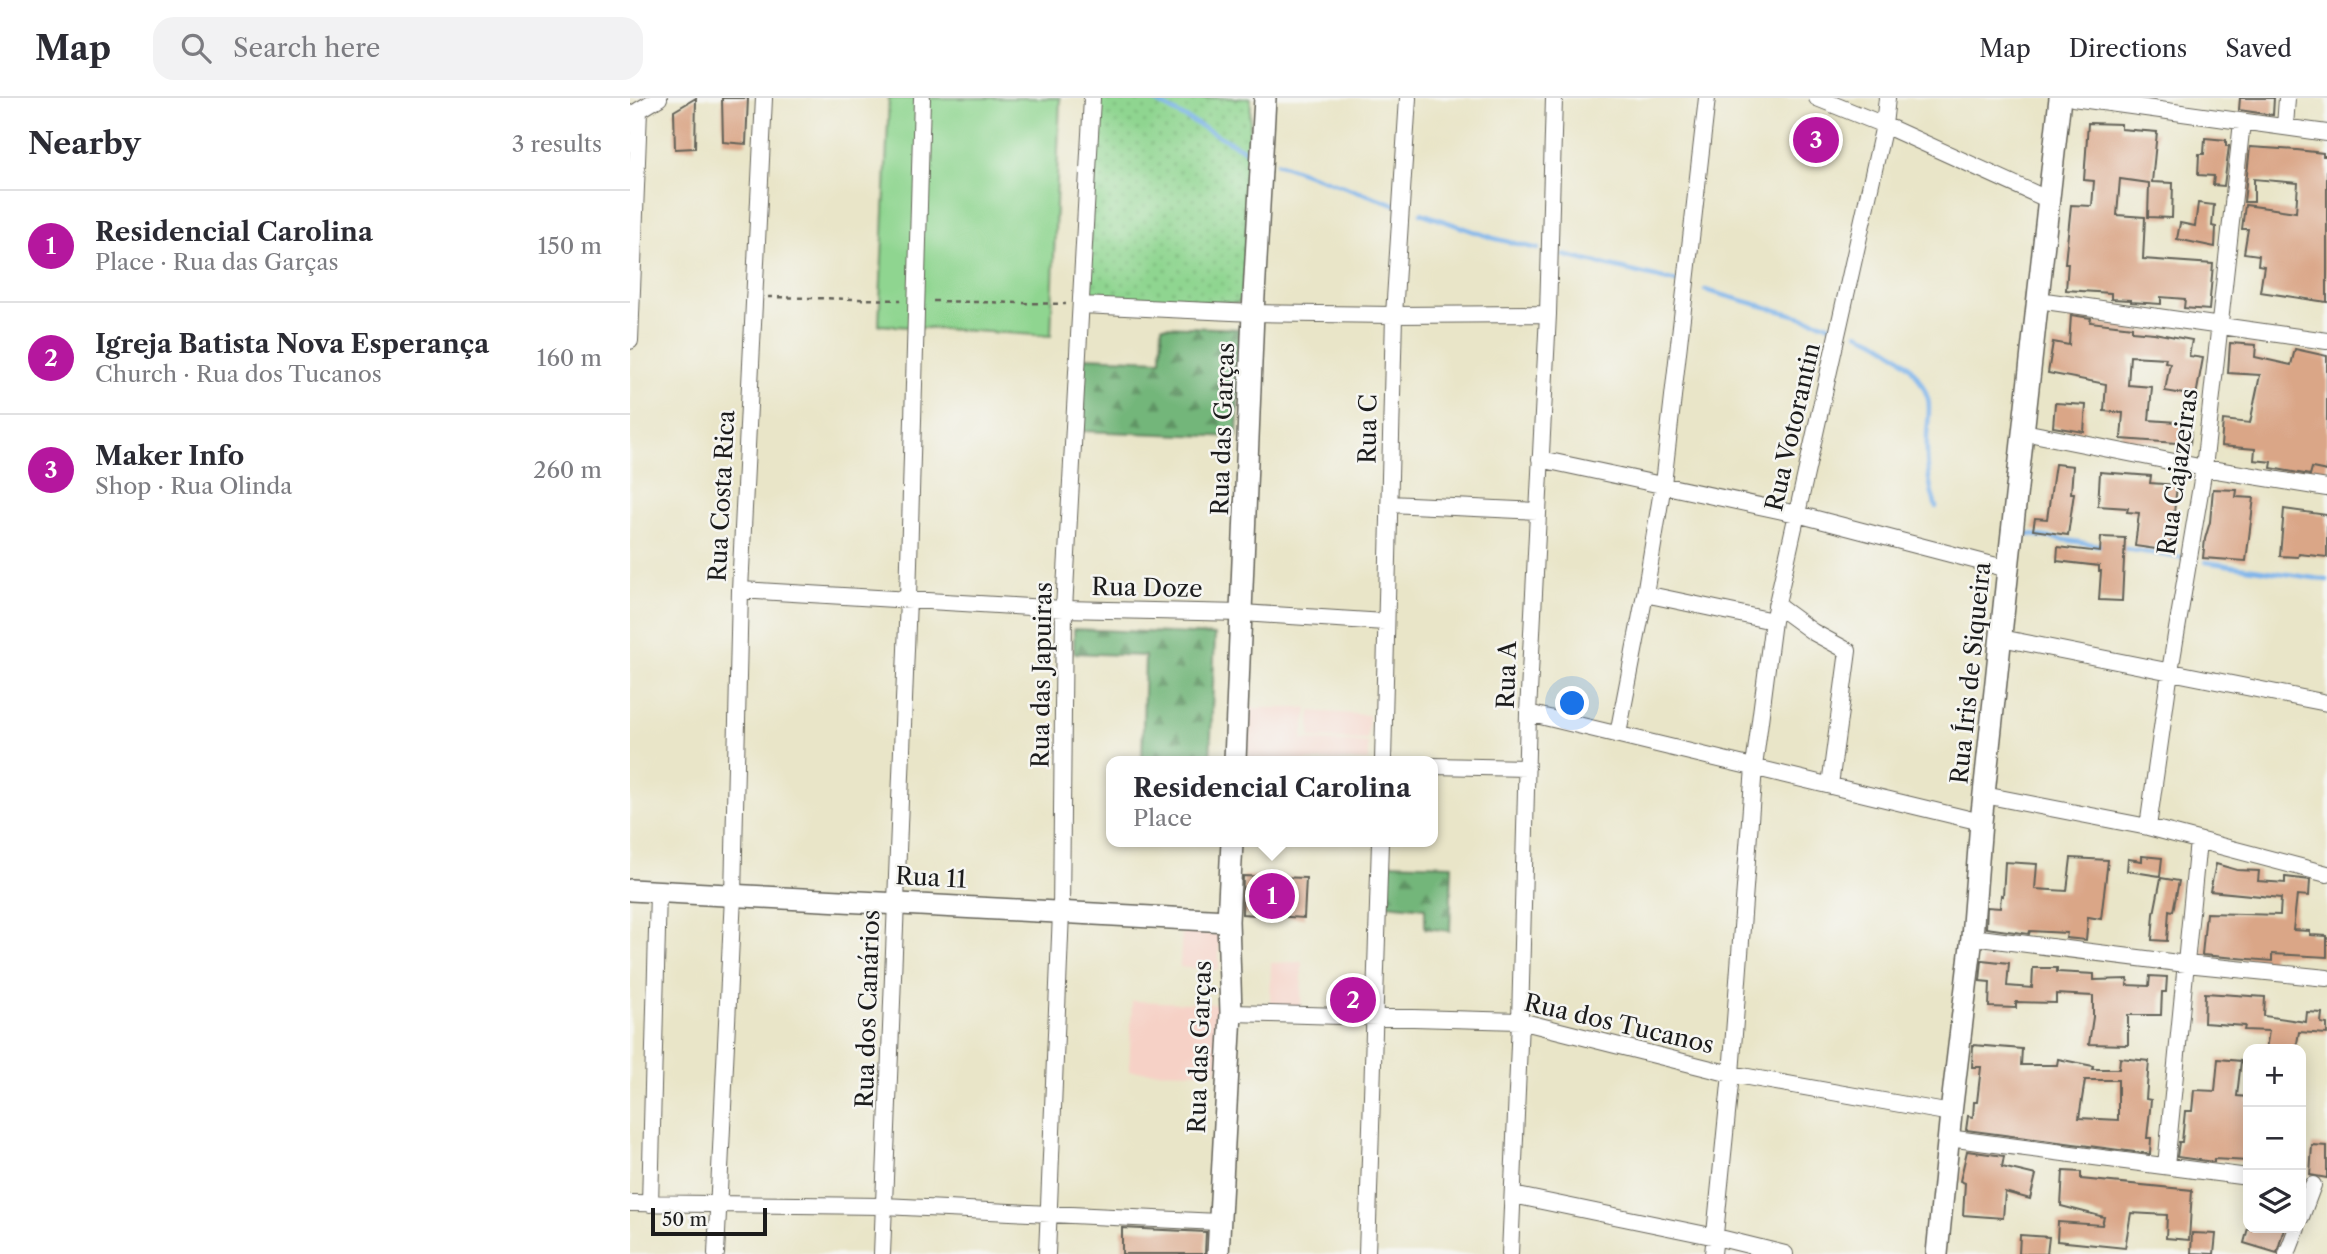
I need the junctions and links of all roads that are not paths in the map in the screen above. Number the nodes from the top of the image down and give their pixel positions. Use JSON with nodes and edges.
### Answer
{"nodes":[{"id":1,"x":659,"y":98,"type":"edge"},
{"id":2,"x":764,"y":98,"type":"edge"},
{"id":3,"x":922,"y":98,"type":"edge"},
{"id":4,"x":1092,"y":98,"type":"edge"},
{"id":5,"x":1265,"y":98,"type":"edge"},
{"id":6,"x":1408,"y":98,"type":"edge"},
{"id":7,"x":1554,"y":98,"type":"edge"},
{"id":8,"x":1707,"y":98,"type":"edge"},
{"id":9,"x":1817,"y":98,"type":"edge"},
{"id":10,"x":1887,"y":98,"type":"edge"},
{"id":11,"x":2060,"y":98,"type":"edge"},
{"id":12,"x":2073,"y":98,"type":"edge"},
{"id":13,"x":2287,"y":98,"type":"edge"},
{"id":14,"x":634,"y":113,"type":"edge"},
{"id":15,"x":2242,"y":122,"type":"junction"},
{"id":16,"x":1884,"y":125,"type":"junction"},
{"id":17,"x":2285,"y":127,"type":"junction"},
{"id":18,"x":2327,"y":133,"type":"edge"},
{"id":19,"x":2049,"y":200,"type":"junction"},
{"id":20,"x":2038,"y":300,"type":"junction"},
{"id":21,"x":1082,"y":305,"type":"junction"},
{"id":22,"x":1253,"y":313,"type":"junction"},
{"id":23,"x":1548,"y":314,"type":"junction"},
{"id":24,"x":1394,"y":315,"type":"junction"},
{"id":25,"x":2220,"y":326,"type":"junction"},
{"id":26,"x":630,"y":341,"type":"edge"},
{"id":27,"x":2327,"y":341,"type":"edge"},
{"id":28,"x":2024,"y":432,"type":"junction"},
{"id":29,"x":1540,"y":459,"type":"junction"},
{"id":30,"x":2204,"y":468,"type":"junction"},
{"id":31,"x":1663,"y":484,"type":"junction"},
{"id":32,"x":2327,"y":488,"type":"edge"},
{"id":33,"x":1389,"y":505,"type":"junction"},
{"id":34,"x":1537,"y":511,"type":"junction"},
{"id":35,"x":1797,"y":514,"type":"junction"},
{"id":36,"x":2008,"y":569,"type":"junction"},
{"id":37,"x":740,"y":590,"type":"junction"},
{"id":38,"x":1645,"y":594,"type":"junction"},
{"id":39,"x":908,"y":598,"type":"junction"},
{"id":40,"x":1064,"y":609,"type":"junction"},
{"id":41,"x":1242,"y":613,"type":"junction"},
{"id":42,"x":1774,"y":613,"type":"junction"},
{"id":43,"x":1385,"y":622,"type":"junction"},
{"id":44,"x":2001,"y":638,"type":"junction"},
{"id":45,"x":2169,"y":671,"type":"junction"},
{"id":46,"x":2327,"y":703,"type":"edge"},
{"id":47,"x":1528,"y":713,"type":"junction"},
{"id":48,"x":1618,"y":734,"type":"junction"},
{"id":49,"x":1235,"y":756,"type":"edge"},
{"id":50,"x":1383,"y":756,"type":"edge"},
{"id":51,"x":1438,"y":766,"type":"edge"},
{"id":52,"x":1754,"y":767,"type":"junction"},
{"id":53,"x":1527,"y":768,"type":"junction"},
{"id":54,"x":1830,"y":785,"type":"junction"},
{"id":55,"x":1984,"y":795,"type":"junction"},
{"id":56,"x":1981,"y":821,"type":"junction"},
{"id":57,"x":2148,"y":827,"type":"junction"},
{"id":58,"x":2198,"y":841,"type":"junction"},
{"id":59,"x":1232,"y":847,"type":"edge"},
{"id":60,"x":1380,"y":847,"type":"edge"},
{"id":61,"x":2327,"y":874,"type":"edge"},
{"id":62,"x":630,"y":890,"type":"edge"},
{"id":63,"x":657,"y":891,"type":"junction"},
{"id":64,"x":733,"y":896,"type":"junction"},
{"id":65,"x":895,"y":902,"type":"junction"},
{"id":66,"x":1061,"y":912,"type":"junction"},
{"id":67,"x":1228,"y":921,"type":"junction"},
{"id":68,"x":1972,"y":937,"type":"junction"},
{"id":69,"x":2186,"y":964,"type":"junction"},
{"id":70,"x":2327,"y":978,"type":"edge"},
{"id":71,"x":1231,"y":1013,"type":"junction"},
{"id":72,"x":1373,"y":1016,"type":"junction"},
{"id":73,"x":1520,"y":1021,"type":"junction"},
{"id":74,"x":1731,"y":1074,"type":"junction"},
{"id":75,"x":1951,"y":1113,"type":"junction"},
{"id":76,"x":1948,"y":1138,"type":"junction"},
{"id":77,"x":2166,"y":1167,"type":"junction"},
{"id":78,"x":2243,"y":1176,"type":"edge"},
{"id":79,"x":2313,"y":1185,"type":"edge"},
{"id":80,"x":1513,"y":1195,"type":"junction"},
{"id":81,"x":630,"y":1203,"type":"edge"},
{"id":82,"x":650,"y":1204,"type":"junction"},
{"id":83,"x":720,"y":1204,"type":"junction"},
{"id":84,"x":2306,"y":1204,"type":"edge"},
{"id":85,"x":883,"y":1206,"type":"junction"},
{"id":86,"x":1050,"y":1213,"type":"junction"},
{"id":87,"x":1218,"y":1222,"type":"junction"},
{"id":88,"x":2295,"y":1233,"type":"edge"},
{"id":89,"x":1716,"y":1237,"type":"junction"},
{"id":90,"x":716,"y":1254,"type":"edge"},
{"id":91,"x":882,"y":1254,"type":"edge"},
{"id":92,"x":1047,"y":1254,"type":"edge"},
{"id":93,"x":1218,"y":1254,"type":"edge"},
{"id":94,"x":1367,"y":1254,"type":"edge"},
{"id":95,"x":1510,"y":1254,"type":"edge"},
{"id":96,"x":1713,"y":1254,"type":"edge"},
{"id":97,"x":1785,"y":1254,"type":"edge"},
{"id":98,"x":1937,"y":1254,"type":"edge"},
{"id":99,"x":2287,"y":1254,"type":"edge"}],
"edges":[{"from":1,"to":14,"type":"street"},
{"from":2,"to":37,"type":"street","name":"Rua Costa Rica"},
{"from":3,"to":39,"type":"street","name":"Rua dos Canários"},
{"from":4,"to":21,"type":"street","name":"Rua das Japuiras"},
{"from":5,"to":22,"type":"street","name":"Rua das Garças"},
{"from":6,"to":24,"type":"street","name":"Rua C"},
{"from":7,"to":23,"type":"street","name":"Rua A"},
{"from":8,"to":31,"type":"street"},
{"from":9,"to":16,"type":"street"},
{"from":10,"to":16,"type":"street","name":"Rua Votorantin"},
{"from":11,"to":19,"type":"street","name":"Rua Íris de Siqueira"},
{"from":12,"to":15,"type":"street"},
{"from":13,"to":17,"type":"street"},
{"from":14,"to":26,"type":"street"},
{"from":15,"to":17,"type":"street"},
{"from":15,"to":25,"type":"street","name":"Rua Cajazeiras"},
{"from":16,"to":19,"type":"street"},
{"from":16,"to":35,"type":"street","name":"Rua Votorantin"},
{"from":17,"to":18,"type":"street"},
{"from":19,"to":20,"type":"street","name":"Rua Íris de Siqueira"},
{"from":20,"to":25,"type":"street"},
{"from":20,"to":28,"type":"street","name":"Rua Íris de Siqueira"},
{"from":21,"to":22,"type":"street"},
{"from":21,"to":40,"type":"street","name":"Rua das Japuiras"},
{"from":22,"to":24,"type":"street"},
{"from":22,"to":41,"type":"street","name":"Rua das Garças"},
{"from":23,"to":24,"type":"street"},
{"from":23,"to":29,"type":"street","name":"Rua A"},
{"from":24,"to":33,"type":"street","name":"Rua C"},
{"from":25,"to":27,"type":"street"},
{"from":25,"to":30,"type":"street","name":"Rua Cajazeiras"},
{"from":28,"to":30,"type":"street"},
{"from":28,"to":36,"type":"street","name":"Rua Íris de Siqueira"},
{"from":29,"to":31,"type":"street"},
{"from":29,"to":34,"type":"street","name":"Rua A"},
{"from":30,"to":32,"type":"street"},
{"from":30,"to":45,"type":"street","name":"Rua Cajazeiras"},
{"from":31,"to":35,"type":"street"},
{"from":31,"to":38,"type":"street"},
{"from":33,"to":34,"type":"street"},
{"from":33,"to":43,"type":"street","name":"Rua C"},
{"from":34,"to":47,"type":"street","name":"Rua A"},
{"from":35,"to":36,"type":"street"},
{"from":35,"to":42,"type":"street","name":"Rua Votorantin"},
{"from":36,"to":44,"type":"street","name":"Rua Íris de Siqueira"},
{"from":37,"to":39,"type":"street","name":"Rua Doze"},
{"from":37,"to":64,"type":"street","name":"Rua Costa Rica"},
{"from":38,"to":42,"type":"street"},
{"from":38,"to":48,"type":"street"},
{"from":39,"to":40,"type":"street","name":"Rua Doze"},
{"from":39,"to":65,"type":"street","name":"Rua dos Canários"},
{"from":40,"to":41,"type":"street","name":"Rua Doze"},
{"from":40,"to":66,"type":"street","name":"Rua das Japuiras"},
{"from":41,"to":43,"type":"street","name":"Rua Doze"},
{"from":41,"to":49,"type":"street","name":"Rua das Garças"},
{"from":42,"to":52,"type":"street","name":"Rua Votorantin"},
{"from":42,"to":54,"type":"street"},
{"from":43,"to":50,"type":"street","name":"Rua C"},
{"from":44,"to":45,"type":"street"},
{"from":44,"to":55,"type":"street","name":"Rua Íris de Siqueira"},
{"from":45,"to":46,"type":"street"},
{"from":45,"to":57,"type":"street","name":"Rua Cajazeiras"},
{"from":47,"to":48,"type":"street"},
{"from":47,"to":53,"type":"street","name":"Rua A"},
{"from":48,"to":52,"type":"street"},
{"from":51,"to":53,"type":"street"},
{"from":52,"to":54,"type":"street"},
{"from":52,"to":74,"type":"street","name":"Rua Votorantin"},
{"from":53,"to":73,"type":"street","name":"Rua A"},
{"from":54,"to":56,"type":"street"},
{"from":55,"to":56,"type":"street","name":"Rua Íris de Siqueira"},
{"from":55,"to":57,"type":"street"},
{"from":56,"to":68,"type":"street","name":"Rua Íris de Siqueira"},
{"from":57,"to":58,"type":"street"},
{"from":58,"to":61,"type":"street"},
{"from":58,"to":69,"type":"street"},
{"from":59,"to":67,"type":"street","name":"Rua das Garças"},
{"from":60,"to":72,"type":"street"},
{"from":62,"to":63,"type":"street","name":"Rua 11"},
{"from":63,"to":64,"type":"street","name":"Rua 11"},
{"from":63,"to":82,"type":"street"},
{"from":64,"to":65,"type":"street","name":"Rua 11"},
{"from":64,"to":83,"type":"street","name":"Rua Costa Rica"},
{"from":65,"to":66,"type":"street","name":"Rua 11"},
{"from":65,"to":85,"type":"street","name":"Rua dos Canários"},
{"from":66,"to":67,"type":"street","name":"Rua 11"},
{"from":66,"to":86,"type":"street","name":"Rua das Japuiras"},
{"from":67,"to":71,"type":"street","name":"Rua das Garças"},
{"from":68,"to":69,"type":"street"},
{"from":68,"to":75,"type":"street","name":"Rua Íris de Siqueira"},
{"from":69,"to":70,"type":"street"},
{"from":69,"to":77,"type":"street"},
{"from":71,"to":72,"type":"street","name":"Rua dos Tucanos"},
{"from":71,"to":87,"type":"street","name":"Rua das Garças"},
{"from":72,"to":73,"type":"street","name":"Rua dos Tucanos"},
{"from":72,"to":94,"type":"street"},
{"from":73,"to":74,"type":"street","name":"Rua dos Tucanos"},
{"from":73,"to":80,"type":"street","name":"Rua A"},
{"from":74,"to":75,"type":"street","name":"Rua dos Tucanos"},
{"from":74,"to":89,"type":"street","name":"Rua Votorantin"},
{"from":75,"to":76,"type":"street","name":"Rua Íris de Siqueira"},
{"from":76,"to":77,"type":"street"},
{"from":76,"to":98,"type":"street","name":"Rua Íris de Siqueira"},
{"from":77,"to":78,"type":"street"},
{"from":79,"to":84,"type":"street"},
{"from":80,"to":89,"type":"street"},
{"from":80,"to":95,"type":"street","name":"Rua A"},
{"from":81,"to":82,"type":"street"},
{"from":82,"to":83,"type":"street"},
{"from":83,"to":85,"type":"street"},
{"from":83,"to":90,"type":"street","name":"Rua Costa Rica"},
{"from":85,"to":86,"type":"street"},
{"from":85,"to":91,"type":"street","name":"Rua dos Canários"},
{"from":86,"to":87,"type":"street"},
{"from":86,"to":92,"type":"street","name":"Rua das Japuiras"},
{"from":87,"to":93,"type":"street","name":"Rua das Garças"},
{"from":88,"to":99,"type":"street"},
{"from":89,"to":96,"type":"street","name":"Rua Votorantin"},
{"from":89,"to":97,"type":"street"}]}
